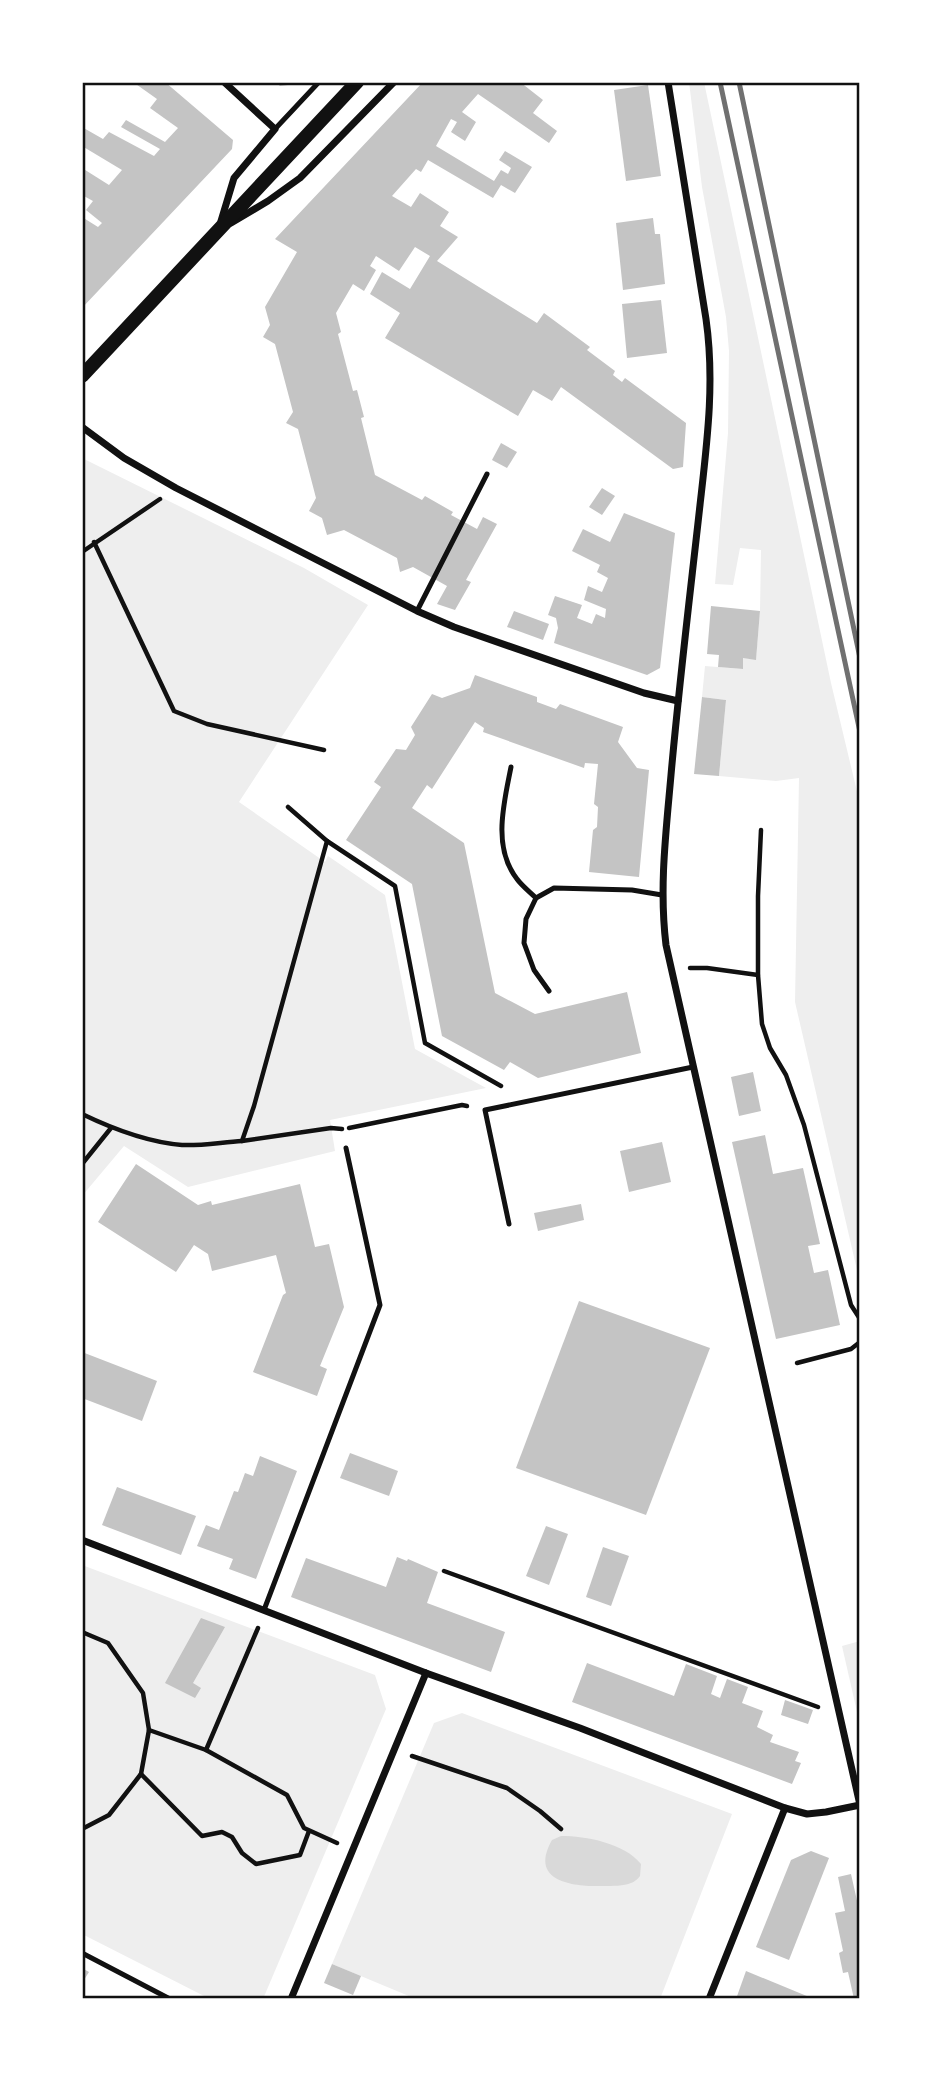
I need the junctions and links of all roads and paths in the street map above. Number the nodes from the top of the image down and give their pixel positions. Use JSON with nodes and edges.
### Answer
{"nodes":[{"id":1,"x":224,"y":82,"type":"edge"},
{"id":2,"x":319,"y":82,"type":"edge"},
{"id":3,"x":357,"y":82,"type":"edge"},
{"id":4,"x":394,"y":82,"type":"edge"},
{"id":5,"x":668,"y":82,"type":"edge"},
{"id":6,"x":275,"y":129,"type":"junction"},
{"id":7,"x":218,"y":231,"type":"junction"},
{"id":8,"x":82,"y":376,"type":"edge"},
{"id":9,"x":82,"y":427,"type":"edge"},
{"id":10,"x":487,"y":474,"type":"dead end"},
{"id":11,"x":176,"y":488,"type":"junction"},
{"id":12,"x":94,"y":542,"type":"junction"},
{"id":13,"x":82,"y":552,"type":"edge"},
{"id":14,"x":417,"y":611,"type":"junction"},
{"id":15,"x":678,"y":701,"type":"junction"},
{"id":16,"x":324,"y":750,"type":"dead end"},
{"id":17,"x":511,"y":767,"type":"dead end"},
{"id":18,"x":288,"y":807,"type":"dead end"},
{"id":19,"x":761,"y":830,"type":"dead end"},
{"id":20,"x":327,"y":841,"type":"junction"},
{"id":21,"x":662,"y":895,"type":"junction"},
{"id":22,"x":536,"y":898,"type":"junction"},
{"id":23,"x":671,"y":969,"type":"junction"},
{"id":24,"x":758,"y":975,"type":"junction"},
{"id":25,"x":549,"y":991,"type":"dead end"},
{"id":26,"x":693,"y":1067,"type":"junction"},
{"id":27,"x":526,"y":1101,"type":"junction"},
{"id":28,"x":485,"y":1110,"type":"junction"},
{"id":29,"x":82,"y":1114,"type":"edge"},
{"id":30,"x":111,"y":1128,"type":"junction"},
{"id":31,"x":342,"y":1128,"type":"junction"},
{"id":32,"x":243,"y":1141,"type":"junction"},
{"id":33,"x":346,"y":1148,"type":"joint"},
{"id":34,"x":82,"y":1164,"type":"edge"},
{"id":35,"x":509,"y":1224,"type":"dead end"},
{"id":36,"x":860,"y":1319,"type":"edge"},
{"id":37,"x":860,"y":1342,"type":"edge"},
{"id":38,"x":797,"y":1363,"type":"dead end"},
{"id":39,"x":82,"y":1540,"type":"edge"},
{"id":40,"x":444,"y":1571,"type":"dead end"},
{"id":41,"x":264,"y":1610,"type":"junction"},
{"id":42,"x":82,"y":1632,"type":"edge"},
{"id":43,"x":426,"y":1673,"type":"junction"},
{"id":44,"x":840,"y":1715,"type":"junction"},
{"id":45,"x":149,"y":1730,"type":"junction"},
{"id":46,"x":206,"y":1750,"type":"junction"},
{"id":47,"x":394,"y":1751,"type":"junction"},
{"id":48,"x":141,"y":1774,"type":"junction"},
{"id":49,"x":860,"y":1805,"type":"edge"},
{"id":50,"x":785,"y":1808,"type":"junction"},
{"id":51,"x":82,"y":1829,"type":"edge"},
{"id":52,"x":561,"y":1829,"type":"dead end"},
{"id":53,"x":309,"y":1831,"type":"junction"},
{"id":54,"x":354,"y":1848,"type":"junction"},
{"id":55,"x":82,"y":1953,"type":"edge"},
{"id":56,"x":170,"y":1999,"type":"edge"},
{"id":57,"x":292,"y":1999,"type":"edge"},
{"id":58,"x":709,"y":1999,"type":"edge"}],
"edges":[{"from":1,"to":6,"type":"street"},
{"from":2,"to":6,"type":"lane"},
{"from":3,"to":7,"type":"main road"},
{"from":4,"to":7,"type":"street"},
{"from":5,"to":15,"type":"street"},
{"from":6,"to":7,"type":"street"},
{"from":7,"to":8,"type":"main road"},
{"from":9,"to":11,"type":"street"},
{"from":10,"to":14,"type":"lane"},
{"from":11,"to":12,"type":"path"},
{"from":11,"to":14,"type":"street"},
{"from":12,"to":13,"type":"path"},
{"from":12,"to":16,"type":"path"},
{"from":14,"to":15,"type":"street"},
{"from":15,"to":21,"type":"street"},
{"from":17,"to":22,"type":"lane"},
{"from":18,"to":20,"type":"path"},
{"from":19,"to":24,"type":"path"},
{"from":20,"to":27,"type":"path"},
{"from":20,"to":32,"type":"path"},
{"from":21,"to":22,"type":"lane"},
{"from":21,"to":23,"type":"street"},
{"from":22,"to":25,"type":"lane"},
{"from":23,"to":24,"type":"path"},
{"from":23,"to":26,"type":"street"},
{"from":24,"to":36,"type":"path"},
{"from":26,"to":27,"type":"lane"},
{"from":26,"to":44,"type":"street"},
{"from":27,"to":28,"type":"lane"},
{"from":28,"to":31,"type":"path"},
{"from":28,"to":35,"type":"lane"},
{"from":29,"to":30,"type":"path"},
{"from":30,"to":32,"type":"path"},
{"from":30,"to":34,"type":"path"},
{"from":31,"to":32,"type":"path"},
{"from":31,"to":33,"type":"path"},
{"from":33,"to":41,"type":"lane"},
{"from":37,"to":38,"type":"path"},
{"from":39,"to":41,"type":"street"},
{"from":40,"to":44,"type":"path"},
{"from":41,"to":43,"type":"street"},
{"from":41,"to":46,"type":"path"},
{"from":42,"to":45,"type":"path"},
{"from":43,"to":47,"type":"street"},
{"from":43,"to":50,"type":"street"},
{"from":44,"to":49,"type":"street"},
{"from":45,"to":46,"type":"path"},
{"from":45,"to":48,"type":"path"},
{"from":46,"to":53,"type":"path"},
{"from":47,"to":52,"type":"path"},
{"from":47,"to":54,"type":"street"},
{"from":48,"to":51,"type":"path"},
{"from":48,"to":53,"type":"path"},
{"from":49,"to":50,"type":"street"},
{"from":50,"to":58,"type":"street"},
{"from":53,"to":54,"type":"path"},
{"from":54,"to":57,"type":"street"},
{"from":55,"to":56,"type":"lane"}]}
